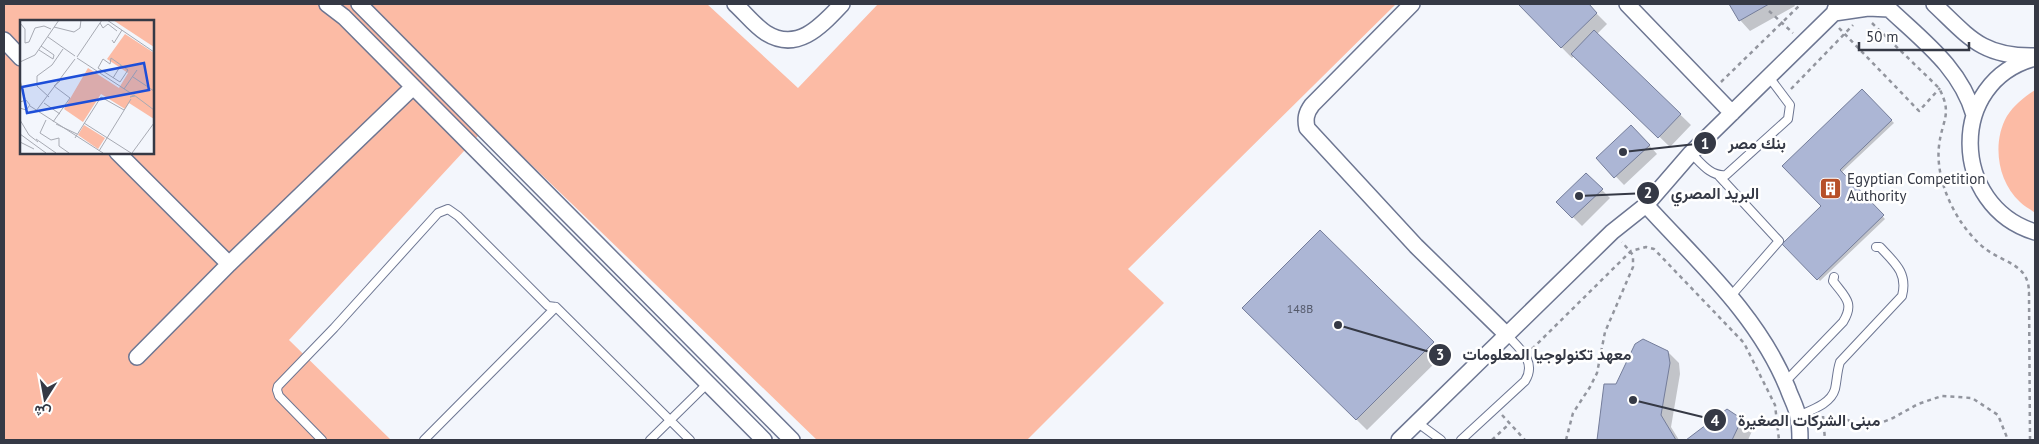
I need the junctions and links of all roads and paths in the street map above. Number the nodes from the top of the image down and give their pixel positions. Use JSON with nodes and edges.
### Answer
{"nodes":[{"id":1,"x":327,"y":4,"type":"edge"},
{"id":2,"x":359,"y":4,"type":"edge"},
{"id":3,"x":735,"y":4,"type":"edge"},
{"id":4,"x":842,"y":4,"type":"edge"},
{"id":5,"x":1412,"y":4,"type":"edge"},
{"id":6,"x":1627,"y":4,"type":"edge"},
{"id":7,"x":1801,"y":4,"type":"edge"},
{"id":8,"x":1934,"y":4,"type":"edge"},
{"id":9,"x":1886,"y":6,"type":"edge"},
{"id":10,"x":1769,"y":10,"type":"dead end"},
{"id":11,"x":1833,"y":12,"type":"edge"},
{"id":12,"x":1868,"y":22,"type":"dead end"},
{"id":13,"x":1782,"y":23,"type":"junction"},
{"id":14,"x":1858,"y":23,"type":"dead end"},
{"id":15,"x":1845,"y":34,"type":"junction"},
{"id":16,"x":4,"y":40,"type":"edge"},
{"id":17,"x":1803,"y":42,"type":"junction"},
{"id":18,"x":20,"y":57,"type":"edge"},
{"id":19,"x":2035,"y":57,"type":"edge"},
{"id":20,"x":1955,"y":73,"type":"junction"},
{"id":21,"x":1768,"y":77,"type":"junction"},
{"id":22,"x":413,"y":88,"type":"junction"},
{"id":23,"x":1940,"y":88,"type":"junction"},
{"id":24,"x":1711,"y":91,"type":"junction"},
{"id":25,"x":1784,"y":96,"type":"junction"},
{"id":26,"x":1732,"y":113,"type":"junction"},
{"id":27,"x":1974,"y":115,"type":"junction"},
{"id":28,"x":1692,"y":153,"type":"junction"},
{"id":29,"x":118,"y":154,"type":"edge"},
{"id":30,"x":1718,"y":176,"type":"junction"},
{"id":31,"x":1646,"y":205,"type":"junction"},
{"id":32,"x":1612,"y":232,"type":"junction"},
{"id":33,"x":2032,"y":233,"type":"edge"},
{"id":34,"x":1876,"y":247,"type":"dead end"},
{"id":35,"x":1631,"y":251,"type":"junction"},
{"id":36,"x":229,"y":264,"type":"junction"},
{"id":37,"x":1834,"y":277,"type":"dead end"},
{"id":38,"x":2029,"y":293,"type":"junction"},
{"id":39,"x":2035,"y":293,"type":"edge"},
{"id":40,"x":1730,"y":297,"type":"junction"},
{"id":41,"x":556,"y":307,"type":"junction"},
{"id":42,"x":1507,"y":335,"type":"junction"},
{"id":43,"x":1526,"y":356,"type":"junction"},
{"id":44,"x":136,"y":357,"type":"dead end"},
{"id":45,"x":1785,"y":382,"type":"junction"},
{"id":46,"x":707,"y":384,"type":"junction"},
{"id":47,"x":1821,"y":405,"type":"junction"},
{"id":48,"x":1497,"y":408,"type":"junction"},
{"id":49,"x":1798,"y":416,"type":"junction"},
{"id":50,"x":669,"y":421,"type":"junction"},
{"id":51,"x":1418,"y":423,"type":"junction"},
{"id":52,"x":1824,"y":423,"type":"junction"},
{"id":53,"x":1509,"y":424,"type":"junction"},
{"id":54,"x":322,"y":440,"type":"edge"},
{"id":55,"x":424,"y":440,"type":"edge"},
{"id":56,"x":650,"y":440,"type":"edge"},
{"id":57,"x":690,"y":440,"type":"edge"},
{"id":58,"x":764,"y":440,"type":"edge"},
{"id":59,"x":792,"y":440,"type":"edge"},
{"id":60,"x":1399,"y":440,"type":"edge"},
{"id":61,"x":1441,"y":440,"type":"edge"},
{"id":62,"x":1461,"y":440,"type":"edge"},
{"id":63,"x":1492,"y":440,"type":"edge"},
{"id":64,"x":1525,"y":440,"type":"edge"},
{"id":65,"x":1566,"y":440,"type":"edge"},
{"id":66,"x":1780,"y":440,"type":"edge"},
{"id":67,"x":1800,"y":440,"type":"edge"},
{"id":68,"x":1825,"y":440,"type":"edge"},
{"id":69,"x":2008,"y":440,"type":"edge"},
{"id":70,"x":2030,"y":440,"type":"edge"}],
"edges":[{"from":1,"to":22,"type":"street"},
{"from":2,"to":59,"type":"street"},
{"from":3,"to":4,"type":"street"},
{"from":5,"to":42,"type":"street"},
{"from":6,"to":24,"type":"street"},
{"from":7,"to":13,"type":"path"},
{"from":8,"to":19,"type":"street"},
{"from":9,"to":11,"type":"street"},
{"from":9,"to":20,"type":"street"},
{"from":10,"to":13,"type":"path"},
{"from":11,"to":15,"type":"path"},
{"from":11,"to":17,"type":"street"},
{"from":12,"to":23,"type":"path"},
{"from":13,"to":17,"type":"path"},
{"from":13,"to":24,"type":"path"},
{"from":14,"to":15,"type":"path"},
{"from":15,"to":23,"type":"path"},
{"from":15,"to":25,"type":"path"},
{"from":16,"to":18,"type":"street"},
{"from":17,"to":21,"type":"street"},
{"from":19,"to":27,"type":"street"},
{"from":20,"to":23,"type":"path"},
{"from":20,"to":27,"type":"street"},
{"from":21,"to":25,"type":"lane"},
{"from":21,"to":26,"type":"street"},
{"from":22,"to":36,"type":"street"},
{"from":22,"to":46,"type":"street"},
{"from":23,"to":38,"type":"path"},
{"from":24,"to":26,"type":"street"},
{"from":25,"to":30,"type":"lane"},
{"from":26,"to":28,"type":"street"},
{"from":27,"to":33,"type":"street"},
{"from":28,"to":30,"type":"lane"},
{"from":28,"to":31,"type":"street"},
{"from":29,"to":36,"type":"street"},
{"from":30,"to":40,"type":"lane"},
{"from":31,"to":32,"type":"street"},
{"from":31,"to":40,"type":"street"},
{"from":32,"to":35,"type":"path"},
{"from":32,"to":42,"type":"street"},
{"from":34,"to":47,"type":"lane"},
{"from":35,"to":43,"type":"path"},
{"from":35,"to":65,"type":"path"},
{"from":35,"to":66,"type":"path"},
{"from":36,"to":44,"type":"street"},
{"from":37,"to":45,"type":"lane"},
{"from":38,"to":39,"type":"path"},
{"from":38,"to":70,"type":"path"},
{"from":40,"to":45,"type":"street"},
{"from":41,"to":50,"type":"lane"},
{"from":41,"to":54,"type":"lane"},
{"from":41,"to":55,"type":"lane"},
{"from":42,"to":43,"type":"lane"},
{"from":42,"to":51,"type":"street"},
{"from":43,"to":48,"type":"lane"},
{"from":45,"to":49,"type":"street"},
{"from":46,"to":50,"type":"lane"},
{"from":46,"to":58,"type":"street"},
{"from":47,"to":49,"type":"lane"},
{"from":47,"to":52,"type":"path"},
{"from":48,"to":53,"type":"path"},
{"from":48,"to":62,"type":"lane"},
{"from":49,"to":67,"type":"street"},
{"from":50,"to":56,"type":"lane"},
{"from":50,"to":57,"type":"lane"},
{"from":51,"to":60,"type":"street"},
{"from":51,"to":61,"type":"lane"},
{"from":52,"to":68,"type":"path"},
{"from":52,"to":69,"type":"path"},
{"from":53,"to":63,"type":"path"},
{"from":53,"to":64,"type":"path"}]}
